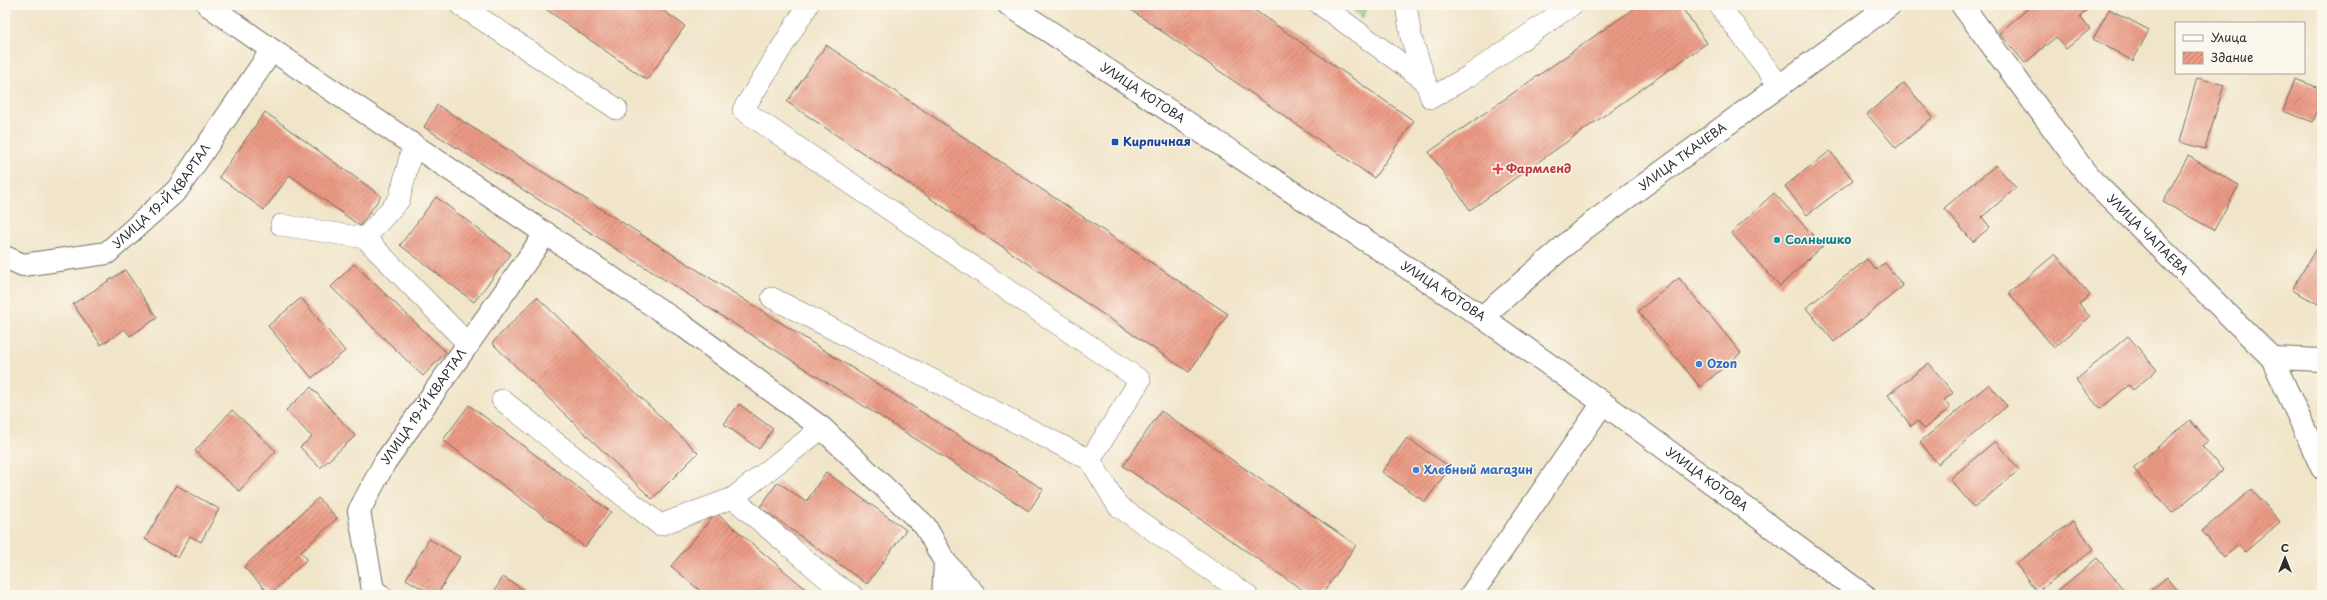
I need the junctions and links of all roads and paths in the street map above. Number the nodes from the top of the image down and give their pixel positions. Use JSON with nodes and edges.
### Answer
{"nodes":[{"id":1,"x":208,"y":5,"type":"edge"},
{"id":2,"x":460,"y":5,"type":"edge"},
{"id":3,"x":808,"y":5,"type":"edge"},
{"id":4,"x":1009,"y":5,"type":"edge"},
{"id":5,"x":1322,"y":5,"type":"edge"},
{"id":6,"x":1406,"y":5,"type":"edge"},
{"id":7,"x":1572,"y":5,"type":"edge"},
{"id":8,"x":1719,"y":5,"type":"edge"},
{"id":9,"x":1890,"y":5,"type":"edge"},
{"id":10,"x":1962,"y":5,"type":"edge"},
{"id":11,"x":272,"y":50,"type":"junction"},
{"id":12,"x":1424,"y":80,"type":"junction"},
{"id":13,"x":1779,"y":85,"type":"junction"},
{"id":14,"x":617,"y":109,"type":"dead end"},
{"id":15,"x":413,"y":145,"type":"junction"},
{"id":16,"x":281,"y":225,"type":"dead end"},
{"id":17,"x":546,"y":233,"type":"junction"},
{"id":18,"x":365,"y":238,"type":"junction"},
{"id":19,"x":5,"y":257,"type":"edge"},
{"id":20,"x":772,"y":298,"type":"dead end"},
{"id":21,"x":1482,"y":317,"type":"junction"},
{"id":22,"x":469,"y":345,"type":"junction"},
{"id":23,"x":2272,"y":358,"type":"junction"},
{"id":24,"x":2322,"y":360,"type":"edge"},
{"id":25,"x":502,"y":400,"type":"dead end"},
{"id":26,"x":1604,"y":403,"type":"junction"},
{"id":27,"x":822,"y":428,"type":"junction"},
{"id":28,"x":1090,"y":460,"type":"junction"},
{"id":29,"x":2322,"y":468,"type":"edge"},
{"id":30,"x":733,"y":498,"type":"junction"},
{"id":31,"x":945,"y":562,"type":"junction"},
{"id":32,"x":380,"y":595,"type":"edge"},
{"id":33,"x":852,"y":595,"type":"edge"},
{"id":34,"x":943,"y":595,"type":"edge"},
{"id":35,"x":975,"y":595,"type":"edge"},
{"id":36,"x":1247,"y":595,"type":"edge"},
{"id":37,"x":1471,"y":595,"type":"edge"},
{"id":38,"x":1864,"y":595,"type":"edge"}],
"edges":[{"from":1,"to":11,"type":"street"},
{"from":2,"to":14,"type":"lane"},
{"from":3,"to":28,"type":"lane"},
{"from":4,"to":21,"type":"street","name":"УЛИЦА КОТОВА"},
{"from":5,"to":12,"type":"lane"},
{"from":6,"to":12,"type":"lane"},
{"from":7,"to":12,"type":"lane"},
{"from":8,"to":13,"type":"lane"},
{"from":9,"to":13,"type":"street","name":"УЛИЦА ТКАЧЕВА"},
{"from":10,"to":23,"type":"street","name":"УЛИЦА ЧАПАЕВА"},
{"from":11,"to":15,"type":"street"},
{"from":11,"to":19,"type":"street","name":"УЛИЦА 19-Й КВАРТАЛ"},
{"from":13,"to":21,"type":"street","name":"УЛИЦА ТКАЧЕВА"},
{"from":15,"to":17,"type":"street"},
{"from":15,"to":18,"type":"lane"},
{"from":16,"to":18,"type":"lane"},
{"from":17,"to":22,"type":"street","name":"УЛИЦА 19-Й КВАРТАЛ"},
{"from":17,"to":27,"type":"street"},
{"from":18,"to":22,"type":"lane"},
{"from":20,"to":28,"type":"lane"},
{"from":21,"to":26,"type":"street","name":"УЛИЦА КОТОВА"},
{"from":22,"to":32,"type":"street","name":"УЛИЦА 19-Й КВАРТАЛ"},
{"from":23,"to":24,"type":"street"},
{"from":23,"to":29,"type":"street","name":"УЛИЦА ЧАПАЕВА"},
{"from":25,"to":30,"type":"lane"},
{"from":26,"to":37,"type":"street"},
{"from":26,"to":38,"type":"street","name":"УЛИЦА КОТОВА"},
{"from":27,"to":30,"type":"lane"},
{"from":27,"to":31,"type":"street"},
{"from":28,"to":36,"type":"lane"},
{"from":30,"to":33,"type":"lane"},
{"from":31,"to":34,"type":"street"},
{"from":31,"to":35,"type":"street"}]}
